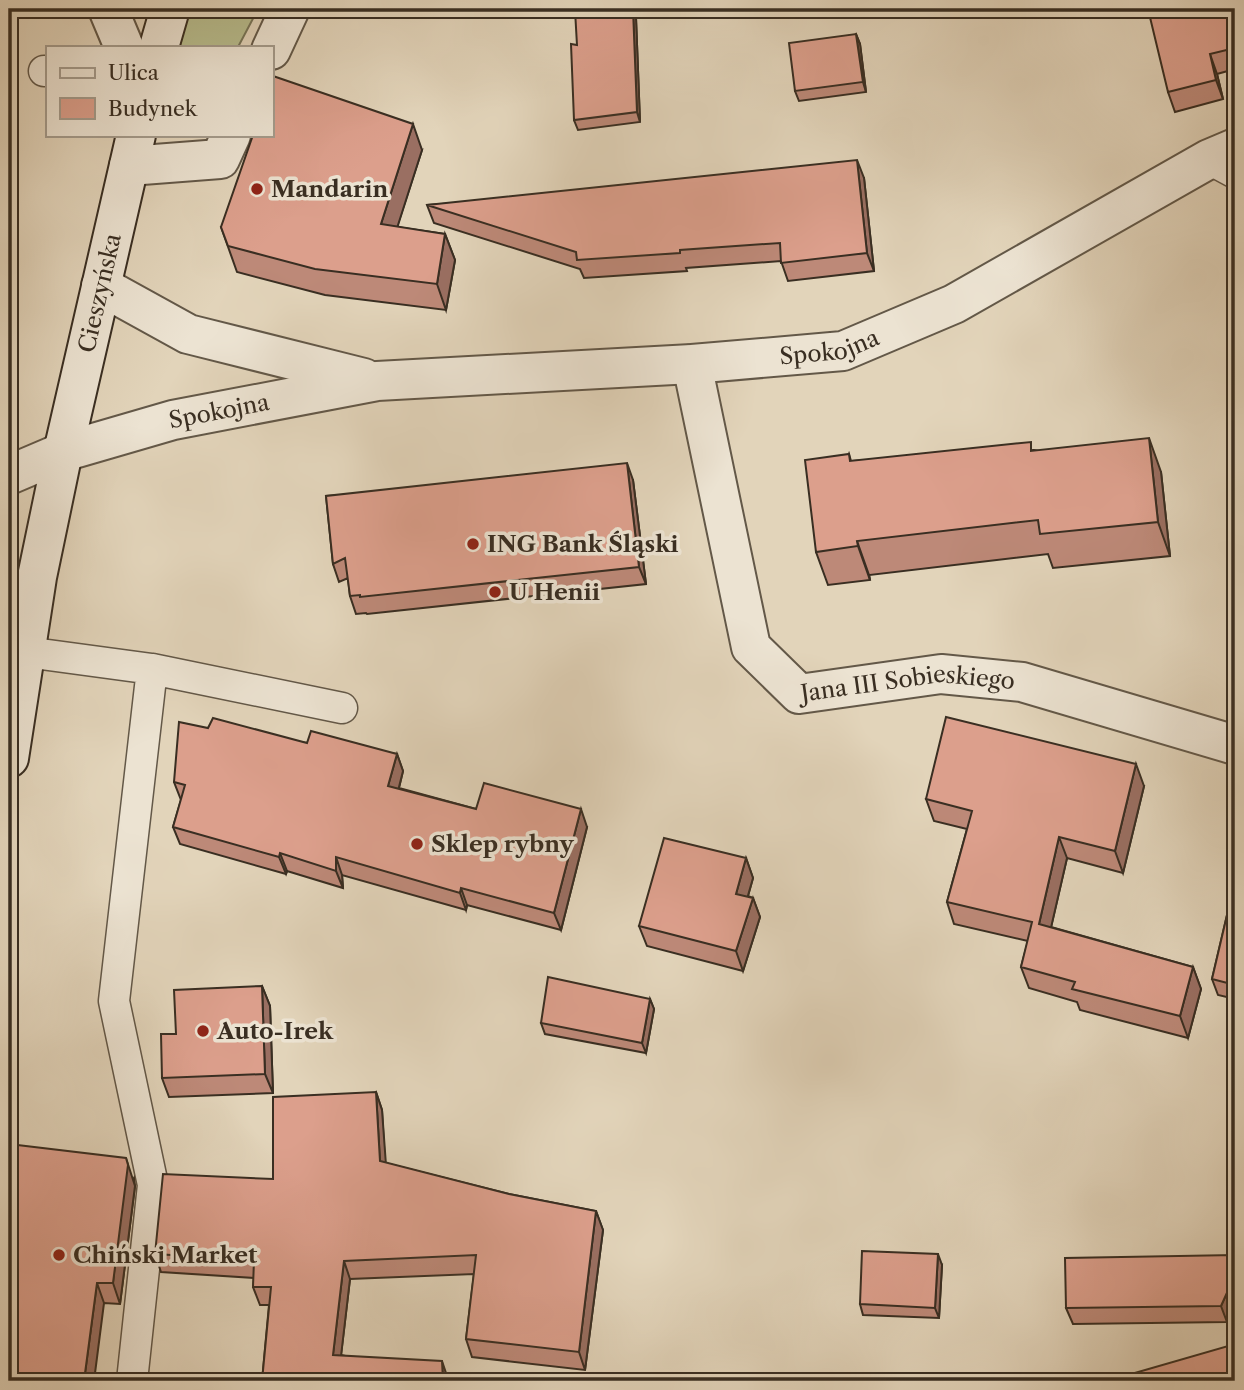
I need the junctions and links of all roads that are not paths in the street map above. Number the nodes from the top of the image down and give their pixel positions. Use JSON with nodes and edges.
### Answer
{"nodes":[{"id":1,"x":108,"y":9,"type":"edge"},
{"id":2,"x":170,"y":9,"type":"edge"},
{"id":3,"x":290,"y":9,"type":"edge"},
{"id":4,"x":124,"y":46,"type":"edge"},
{"id":5,"x":159,"y":46,"type":"edge"},
{"id":6,"x":273,"y":46,"type":"edge"},
{"id":7,"x":231,"y":136,"type":"edge"},
{"id":8,"x":132,"y":150,"type":"edge"},
{"id":9,"x":1227,"y":160,"type":"edge"},
{"id":10,"x":101,"y":286,"type":"junction"},
{"id":11,"x":692,"y":364,"type":"junction"},
{"id":12,"x":377,"y":381,"type":"junction"},
{"id":13,"x":63,"y":452,"type":"junction"},
{"id":14,"x":9,"y":475,"type":"edge"},
{"id":15,"x":26,"y":652,"type":"junction"},
{"id":16,"x":152,"y":670,"type":"junction"},
{"id":17,"x":342,"y":708,"type":"dead end"},
{"id":18,"x":1235,"y":745,"type":"edge"},
{"id":19,"x":9,"y":758,"type":"edge"},
{"id":20,"x":132,"y":1381,"type":"edge"}],
"edges":[{"from":1,"to":4,"type":"street"},
{"from":2,"to":5,"type":"street"},
{"from":3,"to":6,"type":"street"},
{"from":7,"to":8,"type":"street"},
{"from":8,"to":10,"type":"street","name":"Cieszyńska"},
{"from":9,"to":11,"type":"street","name":"Spokojna"},
{"from":10,"to":12,"type":"street","name":"Spokojna"},
{"from":10,"to":13,"type":"street","name":"Cieszyńska"},
{"from":11,"to":12,"type":"street","name":"Spokojna"},
{"from":11,"to":18,"type":"street","name":"Jana III Sobieskiego"},
{"from":12,"to":13,"type":"street","name":"Spokojna"},
{"from":13,"to":14,"type":"street","name":"Spokojna"},
{"from":13,"to":15,"type":"street","name":"Cieszyńska"},
{"from":15,"to":16,"type":"lane"},
{"from":15,"to":19,"type":"street","name":"Cieszyńska"},
{"from":16,"to":17,"type":"lane"},
{"from":16,"to":20,"type":"lane"}]}
